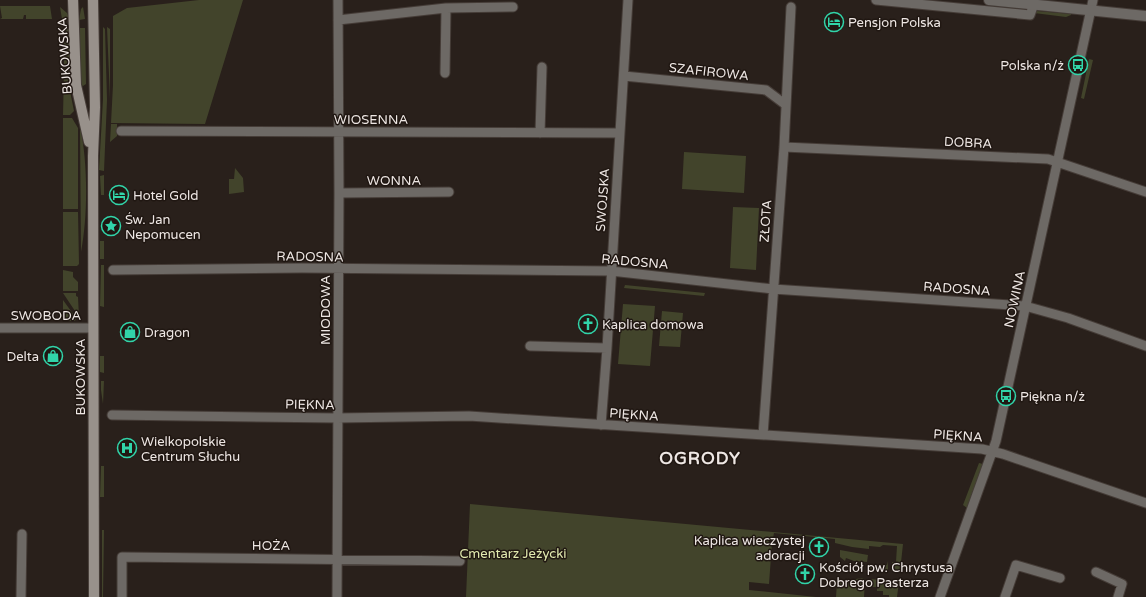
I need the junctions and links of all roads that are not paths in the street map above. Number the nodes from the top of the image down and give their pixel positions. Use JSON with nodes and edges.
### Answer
{"nodes":[{"id":1,"x":73,"y":0,"type":"edge"},
{"id":2,"x":93,"y":0,"type":"edge"},
{"id":3,"x":338,"y":0,"type":"edge"},
{"id":4,"x":628,"y":0,"type":"edge"},
{"id":5,"x":876,"y":0,"type":"edge"},
{"id":6,"x":989,"y":0,"type":"edge"},
{"id":7,"x":1034,"y":4,"type":"junction"},
{"id":8,"x":1092,"y":5,"type":"edge"},
{"id":9,"x":513,"y":7,"type":"dead end"},
{"id":10,"x":446,"y":8,"type":"junction"},
{"id":11,"x":791,"y":8,"type":"dead end"},
{"id":12,"x":1146,"y":16,"type":"edge"},
{"id":13,"x":338,"y":20,"type":"junction"},
{"id":14,"x":542,"y":67,"type":"dead end"},
{"id":15,"x":445,"y":73,"type":"dead end"},
{"id":16,"x":624,"y":76,"type":"junction"},
{"id":17,"x":786,"y":105,"type":"junction"},
{"id":18,"x":121,"y":131,"type":"dead end"},
{"id":19,"x":338,"y":132,"type":"junction"},
{"id":20,"x":540,"y":133,"type":"junction"},
{"id":21,"x":620,"y":133,"type":"junction"},
{"id":22,"x":784,"y":147,"type":"junction"},
{"id":23,"x":92,"y":156,"type":"junction"},
{"id":24,"x":1057,"y":162,"type":"junction"},
{"id":25,"x":449,"y":192,"type":"dead end"},
{"id":26,"x":1146,"y":192,"type":"edge"},
{"id":27,"x":339,"y":193,"type":"junction"},
{"id":28,"x":338,"y":269,"type":"junction"},
{"id":29,"x":113,"y":270,"type":"dead end"},
{"id":30,"x":611,"y":271,"type":"junction"},
{"id":31,"x":773,"y":289,"type":"junction"},
{"id":32,"x":1026,"y":306,"type":"junction"},
{"id":33,"x":0,"y":328,"type":"edge"},
{"id":34,"x":93,"y":328,"type":"junction"},
{"id":35,"x":530,"y":346,"type":"dead end"},
{"id":36,"x":1146,"y":346,"type":"edge"},
{"id":37,"x":607,"y":348,"type":"junction"},
{"id":38,"x":112,"y":415,"type":"dead end"},
{"id":39,"x":337,"y":418,"type":"junction"},
{"id":40,"x":601,"y":425,"type":"junction"},
{"id":41,"x":762,"y":435,"type":"junction"},
{"id":42,"x":993,"y":451,"type":"junction"},
{"id":43,"x":1146,"y":504,"type":"edge"},
{"id":44,"x":22,"y":534,"type":"dead end"},
{"id":45,"x":337,"y":558,"type":"junction"},
{"id":46,"x":460,"y":561,"type":"dead end"},
{"id":47,"x":1096,"y":572,"type":"dead end"},
{"id":48,"x":1060,"y":578,"type":"dead end"},
{"id":49,"x":21,"y":597,"type":"edge"},
{"id":50,"x":94,"y":597,"type":"edge"},
{"id":51,"x":122,"y":597,"type":"edge"},
{"id":52,"x":337,"y":597,"type":"edge"},
{"id":53,"x":940,"y":597,"type":"edge"},
{"id":54,"x":1005,"y":597,"type":"edge"},
{"id":55,"x":1118,"y":597,"type":"edge"}],
"edges":[{"from":1,"to":23,"type":"main road","name":"BUKOWSKA"},
{"from":2,"to":23,"type":"main road","name":"BUKOWSKA"},
{"from":3,"to":13,"type":"street","name":"MIODOWA"},
{"from":4,"to":16,"type":"street","name":"SWOJSKA"},
{"from":5,"to":7,"type":"street"},
{"from":6,"to":7,"type":"street"},
{"from":7,"to":8,"type":"street"},
{"from":8,"to":12,"type":"street"},
{"from":8,"to":24,"type":"street","name":"NOWINA"},
{"from":9,"to":10,"type":"street"},
{"from":10,"to":13,"type":"street"},
{"from":10,"to":15,"type":"street"},
{"from":11,"to":17,"type":"street","name":"ZŁOTA"},
{"from":13,"to":19,"type":"street","name":"MIODOWA"},
{"from":14,"to":20,"type":"street"},
{"from":16,"to":17,"type":"street","name":"SZAFIROWA"},
{"from":16,"to":21,"type":"street","name":"SWOJSKA"},
{"from":17,"to":22,"type":"street","name":"ZŁOTA"},
{"from":18,"to":19,"type":"street","name":"WIOSENNA"},
{"from":19,"to":20,"type":"street","name":"WIOSENNA"},
{"from":19,"to":27,"type":"street","name":"MIODOWA"},
{"from":20,"to":21,"type":"street","name":"WIOSENNA"},
{"from":21,"to":30,"type":"street","name":"SWOJSKA"},
{"from":22,"to":24,"type":"street","name":"DOBRA"},
{"from":22,"to":31,"type":"street","name":"ZŁOTA"},
{"from":23,"to":34,"type":"main road","name":"BUKOWSKA"},
{"from":24,"to":26,"type":"street","name":"DOBRA"},
{"from":24,"to":32,"type":"street","name":"NOWINA"},
{"from":25,"to":27,"type":"street","name":"WONNA"},
{"from":27,"to":28,"type":"street","name":"MIODOWA"},
{"from":28,"to":29,"type":"street","name":"RADOSNA"},
{"from":28,"to":30,"type":"street","name":"RADOSNA"},
{"from":28,"to":39,"type":"street","name":"MIODOWA"},
{"from":30,"to":31,"type":"street","name":"RADOSNA"},
{"from":30,"to":37,"type":"street","name":"SWOJSKA"},
{"from":31,"to":32,"type":"street","name":"RADOSNA"},
{"from":31,"to":41,"type":"street","name":"ZŁOTA"},
{"from":32,"to":36,"type":"street","name":"RADOSNA"},
{"from":32,"to":42,"type":"street","name":"NOWINA"},
{"from":33,"to":34,"type":"street","name":"SWOBODA"},
{"from":34,"to":50,"type":"main road","name":"BUKOWSKA"},
{"from":35,"to":37,"type":"street"},
{"from":37,"to":40,"type":"street","name":"SWOJSKA"},
{"from":38,"to":39,"type":"street","name":"PIĘKNA"},
{"from":39,"to":40,"type":"street","name":"PIĘKNA"},
{"from":39,"to":45,"type":"street","name":"MIODOWA"},
{"from":40,"to":41,"type":"street","name":"PIĘKNA"},
{"from":41,"to":42,"type":"street","name":"PIĘKNA"},
{"from":42,"to":43,"type":"street","name":"PIĘKNA"},
{"from":42,"to":53,"type":"street","name":"NOWINA"},
{"from":44,"to":49,"type":"street"},
{"from":45,"to":46,"type":"street","name":"HOŻA"},
{"from":45,"to":51,"type":"street","name":"HOŻA"},
{"from":45,"to":52,"type":"street","name":"MIODOWA"},
{"from":47,"to":55,"type":"street"},
{"from":48,"to":54,"type":"street"}]}
